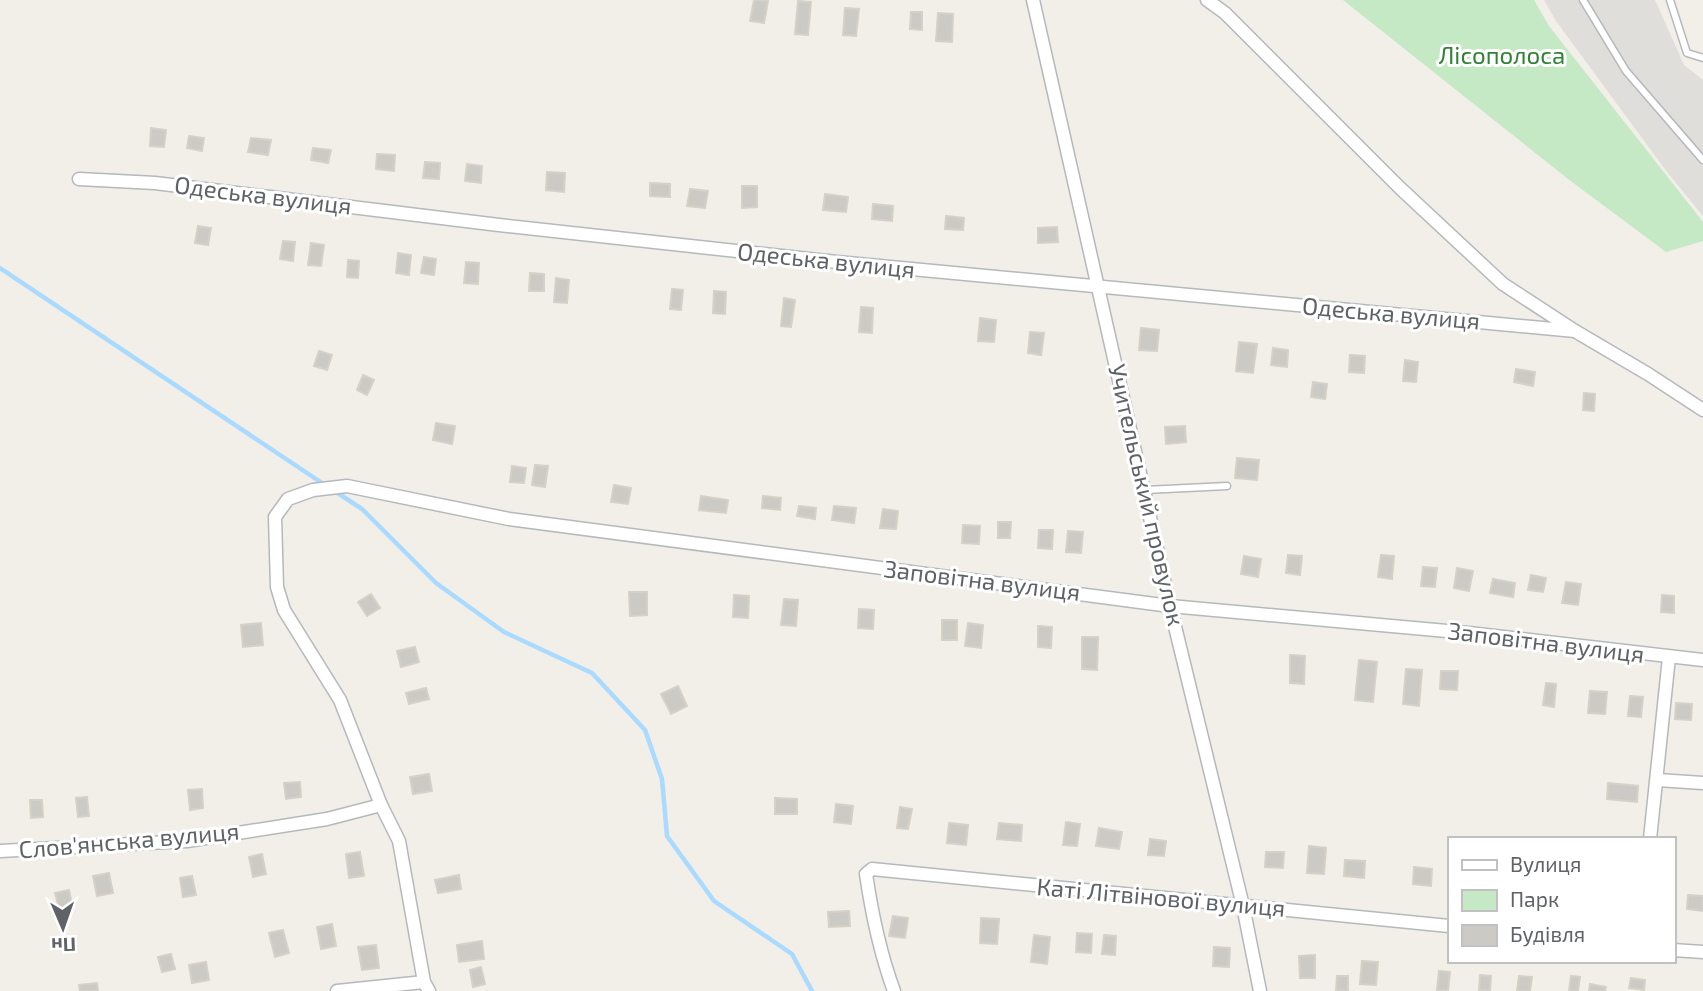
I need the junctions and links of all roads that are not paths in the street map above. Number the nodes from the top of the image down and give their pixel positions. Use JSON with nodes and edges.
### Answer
{"nodes":[{"id":1,"x":1032,"y":0,"type":"edge"},
{"id":2,"x":1207,"y":0,"type":"edge"},
{"id":3,"x":1583,"y":0,"type":"edge"},
{"id":4,"x":1670,"y":0,"type":"edge"},
{"id":5,"x":1703,"y":58,"type":"edge"},
{"id":6,"x":1703,"y":160,"type":"edge"},
{"id":7,"x":79,"y":179,"type":"dead end"},
{"id":8,"x":1100,"y":288,"type":"junction"},
{"id":9,"x":1574,"y":331,"type":"junction"},
{"id":10,"x":1703,"y":410,"type":"edge"},
{"id":11,"x":1227,"y":486,"type":"dead end"},
{"id":12,"x":1145,"y":490,"type":"junction"},
{"id":13,"x":1170,"y":606,"type":"junction"},
{"id":14,"x":1670,"y":657,"type":"junction"},
{"id":15,"x":1703,"y":660,"type":"edge"},
{"id":16,"x":1658,"y":780,"type":"junction"},
{"id":17,"x":1703,"y":783,"type":"edge"},
{"id":18,"x":381,"y":805,"type":"junction"},
{"id":19,"x":1650,"y":837,"type":"edge"},
{"id":20,"x":0,"y":851,"type":"edge"},
{"id":21,"x":1242,"y":906,"type":"junction"},
{"id":22,"x":1448,"y":926,"type":"edge"},
{"id":23,"x":1675,"y":950,"type":"edge"},
{"id":24,"x":1703,"y":952,"type":"edge"},
{"id":25,"x":426,"y":986,"type":"edge"},
{"id":26,"x":337,"y":991,"type":"edge"},
{"id":27,"x":894,"y":991,"type":"edge"},
{"id":28,"x":1259,"y":991,"type":"edge"}],
"edges":[{"from":1,"to":8,"type":"street","name":"Учительський провулок"},
{"from":2,"to":9,"type":"street"},
{"from":3,"to":6,"type":"lane"},
{"from":4,"to":5,"type":"lane"},
{"from":7,"to":8,"type":"street","name":"Одеська вулиця"},
{"from":8,"to":9,"type":"street","name":"Одеська вулиця"},
{"from":8,"to":12,"type":"street","name":"Учительський провулок"},
{"from":9,"to":10,"type":"street"},
{"from":11,"to":12,"type":"lane"},
{"from":12,"to":13,"type":"street","name":"Учительський провулок"},
{"from":13,"to":14,"type":"street","name":"Заповітна вулиця"},
{"from":13,"to":18,"type":"street","name":"Заповітна вулиця"},
{"from":13,"to":21,"type":"street","name":"Учительський провулок"},
{"from":14,"to":15,"type":"street","name":"Заповітна вулиця"},
{"from":14,"to":16,"type":"street"},
{"from":16,"to":17,"type":"street"},
{"from":16,"to":19,"type":"street"},
{"from":18,"to":20,"type":"street","name":"Слов'янська вулиця"},
{"from":18,"to":25,"type":"street"},
{"from":21,"to":22,"type":"street","name":"Каті Літвінової вулиця"},
{"from":21,"to":27,"type":"street","name":"Каті Літвінової вулиця"},
{"from":21,"to":28,"type":"street","name":"Учительський провулок"},
{"from":23,"to":24,"type":"street"},
{"from":25,"to":26,"type":"street"}]}
